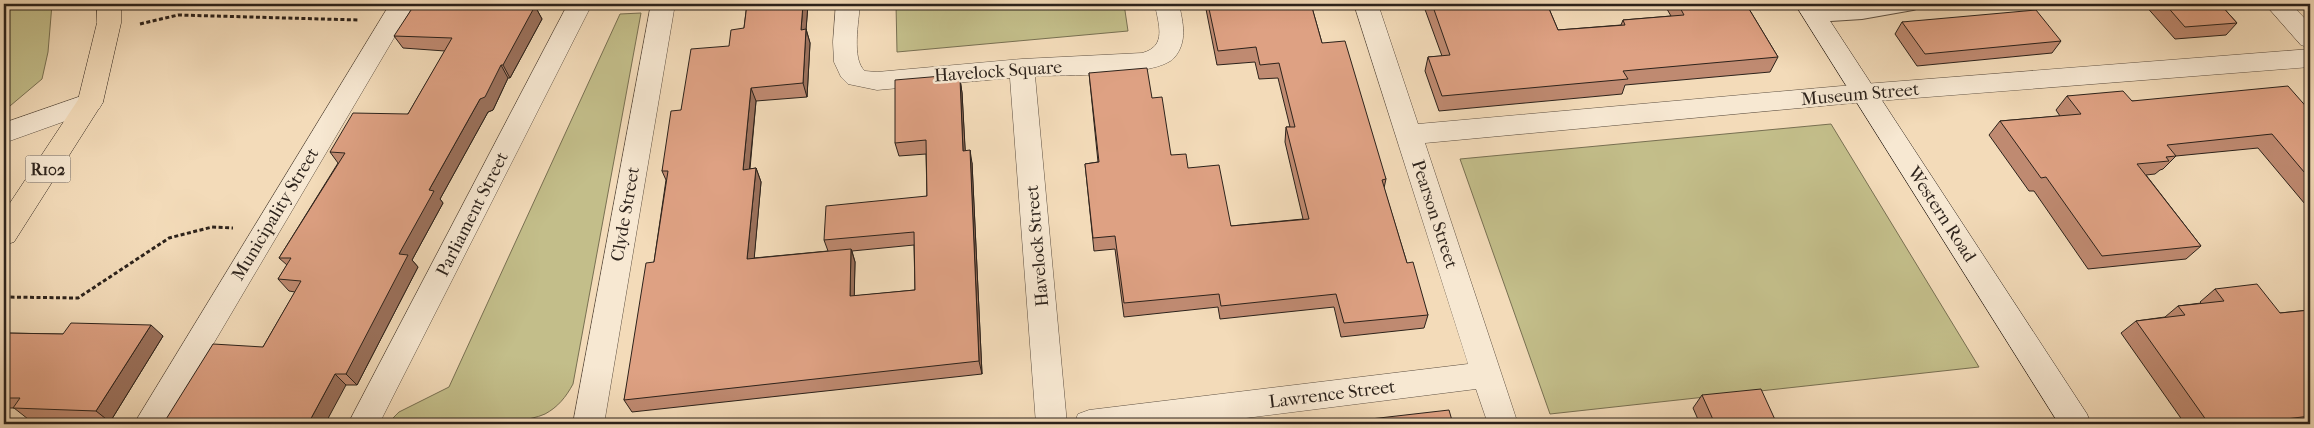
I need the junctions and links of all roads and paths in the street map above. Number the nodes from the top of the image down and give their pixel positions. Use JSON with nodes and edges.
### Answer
{"nodes":[{"id":1,"x":109,"y":4,"type":"edge"},
{"id":2,"x":580,"y":4,"type":"edge"},
{"id":3,"x":663,"y":4,"type":"edge"},
{"id":4,"x":848,"y":4,"type":"edge"},
{"id":5,"x":1167,"y":4,"type":"edge"},
{"id":6,"x":1366,"y":4,"type":"edge"},
{"id":7,"x":1913,"y":4,"type":"edge"},
{"id":8,"x":2277,"y":4,"type":"edge"},
{"id":9,"x":1811,"y":10,"type":"edge"},
{"id":10,"x":396,"y":13,"type":"edge"},
{"id":11,"x":107,"y":31,"type":"junction"},
{"id":12,"x":2310,"y":39,"type":"edge"},
{"id":13,"x":2310,"y":58,"type":"edge"},
{"id":14,"x":1022,"y":68,"type":"junction"},
{"id":15,"x":1864,"y":93,"type":"junction"},
{"id":16,"x":90,"y":102,"type":"junction"},
{"id":17,"x":4,"y":133,"type":"edge"},
{"id":18,"x":1410,"y":135,"type":"junction"},
{"id":19,"x":212,"y":227,"type":"dead end"},
{"id":20,"x":4,"y":234,"type":"edge"},
{"id":21,"x":4,"y":297,"type":"edge"},
{"id":22,"x":1487,"y":375,"type":"junction"},
{"id":23,"x":148,"y":424,"type":"edge"},
{"id":24,"x":363,"y":424,"type":"edge"},
{"id":25,"x":588,"y":424,"type":"edge"},
{"id":26,"x":1052,"y":424,"type":"edge"},
{"id":27,"x":1089,"y":424,"type":"edge"},
{"id":28,"x":1503,"y":424,"type":"edge"},
{"id":29,"x":2076,"y":424,"type":"edge"}],
"edges":[{"from":1,"to":11,"type":"main road","number":"R102"},
{"from":2,"to":24,"type":"street","name":"Parliament Street"},
{"from":3,"to":25,"type":"street","name":"Clyde Street"},
{"from":4,"to":14,"type":"street","name":"Havelock Square"},
{"from":5,"to":14,"type":"street","name":"Havelock Square"},
{"from":6,"to":18,"type":"street","name":"Pearson Street"},
{"from":7,"to":9,"type":"lane"},
{"from":8,"to":12,"type":"street"},
{"from":9,"to":15,"type":"street","name":"Western Road"},
{"from":10,"to":11,"type":"path"},
{"from":10,"to":23,"type":"street","name":"Municipality Street"},
{"from":11,"to":16,"type":"main road","number":"R102"},
{"from":13,"to":15,"type":"street","name":"Museum Street"},
{"from":14,"to":26,"type":"street","name":"Havelock Street"},
{"from":15,"to":18,"type":"street","name":"Museum Street"},
{"from":15,"to":29,"type":"street","name":"Western Road"},
{"from":16,"to":17,"type":"street"},
{"from":16,"to":20,"type":"main road","number":"R102"},
{"from":18,"to":22,"type":"street","name":"Pearson Street"},
{"from":19,"to":21,"type":"path"},
{"from":22,"to":27,"type":"street","name":"Lawrence Street"},
{"from":22,"to":28,"type":"street","name":"Pearson Street"}]}
